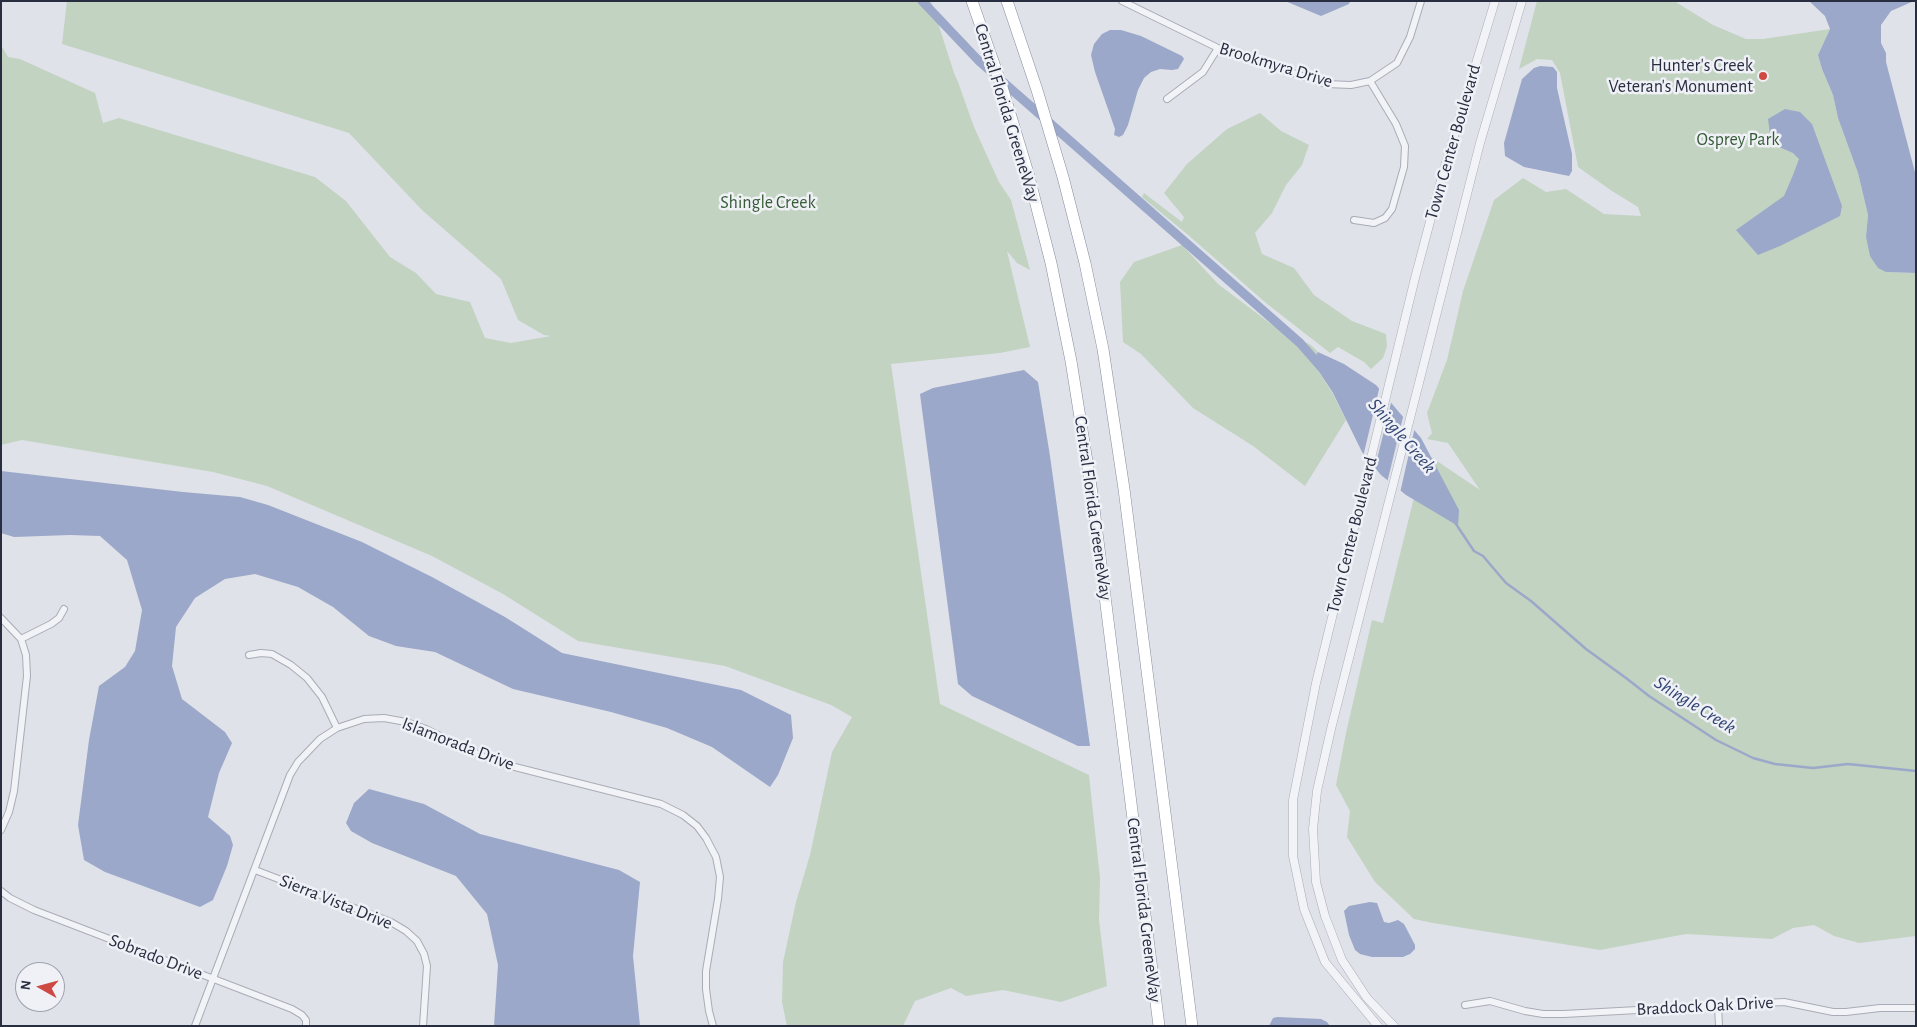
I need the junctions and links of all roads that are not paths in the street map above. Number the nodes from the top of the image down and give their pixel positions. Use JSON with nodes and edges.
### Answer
{"nodes":[{"id":1,"x":972,"y":1,"type":"edge"},
{"id":2,"x":1007,"y":1,"type":"edge"},
{"id":3,"x":1122,"y":1,"type":"edge"},
{"id":4,"x":1421,"y":1,"type":"edge"},
{"id":5,"x":1495,"y":1,"type":"edge"},
{"id":6,"x":1522,"y":1,"type":"edge"},
{"id":7,"x":1218,"y":48,"type":"junction"},
{"id":8,"x":1370,"y":81,"type":"junction"},
{"id":9,"x":1166,"y":99,"type":"dead end"},
{"id":10,"x":1354,"y":220,"type":"dead end"},
{"id":11,"x":64,"y":609,"type":"dead end"},
{"id":12,"x":1,"y":618,"type":"edge"},
{"id":13,"x":21,"y":640,"type":"junction"},
{"id":14,"x":249,"y":655,"type":"dead end"},
{"id":15,"x":337,"y":728,"type":"junction"},
{"id":16,"x":1,"y":830,"type":"edge"},
{"id":17,"x":255,"y":870,"type":"junction"},
{"id":18,"x":1,"y":891,"type":"edge"},
{"id":19,"x":213,"y":979,"type":"junction"},
{"id":20,"x":1465,"y":1005,"type":"dead end"},
{"id":21,"x":1718,"y":1006,"type":"junction"},
{"id":22,"x":1916,"y":1008,"type":"edge"},
{"id":23,"x":195,"y":1026,"type":"edge"},
{"id":24,"x":306,"y":1026,"type":"edge"},
{"id":25,"x":423,"y":1026,"type":"edge"},
{"id":26,"x":713,"y":1026,"type":"edge"},
{"id":27,"x":1159,"y":1026,"type":"edge"},
{"id":28,"x":1192,"y":1026,"type":"edge"},
{"id":29,"x":1378,"y":1026,"type":"edge"},
{"id":30,"x":1394,"y":1026,"type":"edge"},
{"id":31,"x":1719,"y":1026,"type":"edge"}],
"edges":[{"from":1,"to":27,"type":"highway","name":"Central Florida GreeneWay"},
{"from":2,"to":28,"type":"highway","name":"Central Florida GreeneWay"},
{"from":3,"to":7,"type":"street","name":"Brookmyra Drive"},
{"from":4,"to":8,"type":"street","name":"Brookmyra Drive"},
{"from":5,"to":29,"type":"street","name":"Town Center Boulevard"},
{"from":6,"to":30,"type":"street","name":"Town Center Boulevard"},
{"from":7,"to":8,"type":"street","name":"Brookmyra Drive"},
{"from":7,"to":9,"type":"street"},
{"from":8,"to":10,"type":"street"},
{"from":11,"to":13,"type":"street"},
{"from":12,"to":13,"type":"street"},
{"from":13,"to":16,"type":"street"},
{"from":14,"to":15,"type":"street"},
{"from":15,"to":17,"type":"street","name":"Islamorada Drive"},
{"from":15,"to":26,"type":"street","name":"Islamorada Drive"},
{"from":17,"to":19,"type":"street","name":"Islamorada Drive"},
{"from":17,"to":25,"type":"street","name":"Sierra Vista Drive"},
{"from":18,"to":19,"type":"street","name":"Sobrado Drive"},
{"from":19,"to":23,"type":"street","name":"Islamorada Drive"},
{"from":19,"to":24,"type":"street","name":"Sobrado Drive"},
{"from":20,"to":21,"type":"street","name":"Braddock Oak Drive"},
{"from":21,"to":22,"type":"street","name":"Braddock Oak Drive"},
{"from":21,"to":31,"type":"street"}]}
